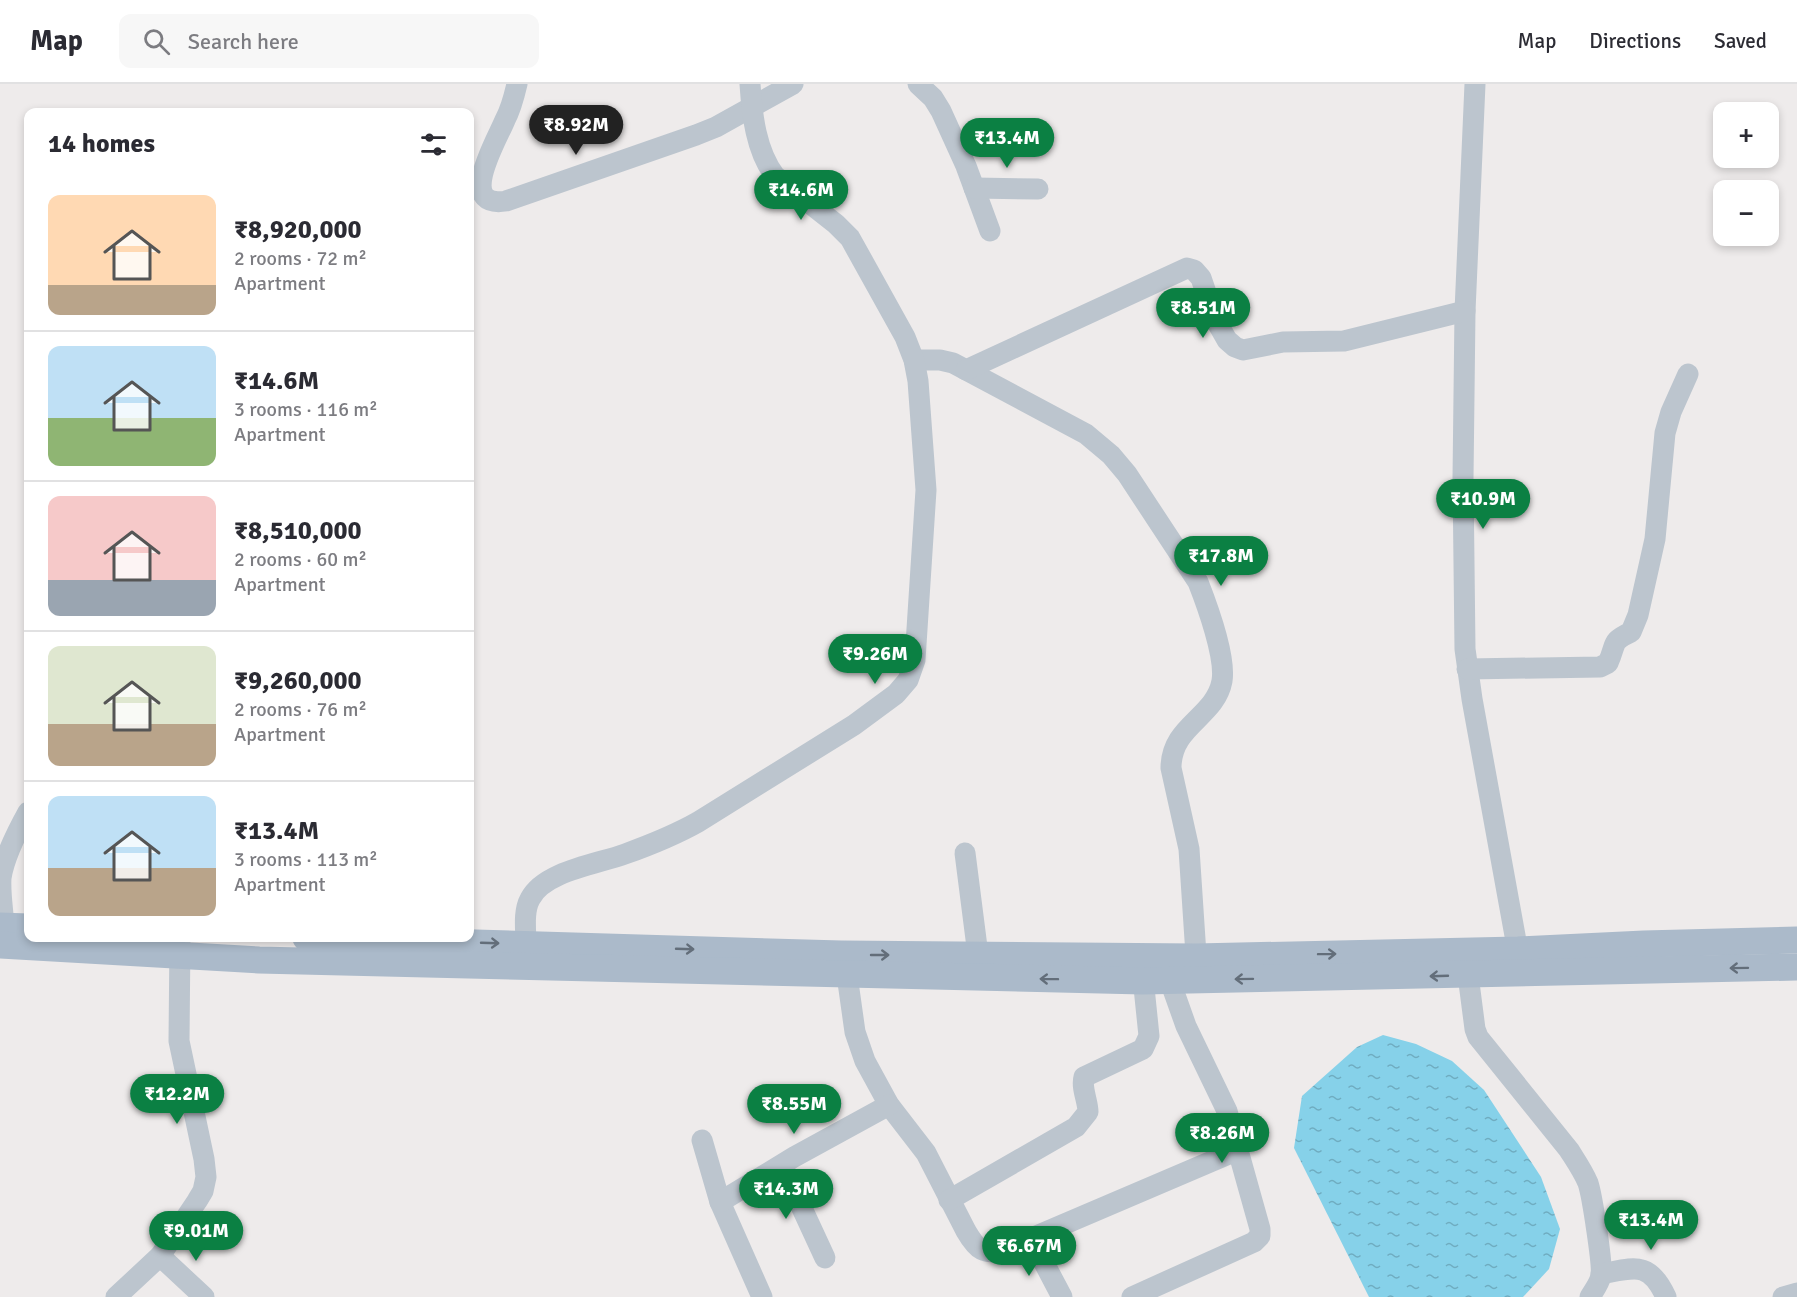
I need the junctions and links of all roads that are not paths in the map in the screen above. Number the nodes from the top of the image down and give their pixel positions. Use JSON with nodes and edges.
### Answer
{"nodes":[{"id":1,"x":517,"y":84,"type":"edge"},
{"id":2,"x":750,"y":84,"type":"edge"},
{"id":3,"x":793,"y":84,"type":"edge"},
{"id":4,"x":918,"y":84,"type":"edge"},
{"id":5,"x":1470,"y":87,"type":"edge"},
{"id":6,"x":752,"y":108,"type":"junction"},
{"id":7,"x":974,"y":188,"type":"junction"},
{"id":8,"x":1038,"y":189,"type":"dead end"},
{"id":9,"x":990,"y":231,"type":"dead end"},
{"id":10,"x":1465,"y":310,"type":"junction"},
{"id":11,"x":914,"y":360,"type":"junction"},
{"id":12,"x":966,"y":370,"type":"junction"},
{"id":13,"x":1688,"y":374,"type":"dead end"},
{"id":14,"x":1467,"y":669,"type":"junction"},
{"id":15,"x":24,"y":820,"type":"edge"},
{"id":16,"x":966,"y":854,"type":"dead end"},
{"id":17,"x":2,"y":868,"type":"edge"},
{"id":18,"x":8,"y":931,"type":"edge"},
{"id":19,"x":24,"y":932,"type":"edge"},
{"id":20,"x":1797,"y":940,"type":"edge"},
{"id":21,"x":134,"y":942,"type":"edge"},
{"id":22,"x":324,"y":942,"type":"edge"},
{"id":23,"x":526,"y":945,"type":"junction"},
{"id":24,"x":180,"y":946,"type":"edge"},
{"id":25,"x":364,"y":951,"type":"junction"},
{"id":26,"x":978,"y":955,"type":"junction"},
{"id":27,"x":1519,"y":961,"type":"junction"},
{"id":28,"x":1797,"y":967,"type":"edge"},
{"id":29,"x":1142,"y":969,"type":"junction"},
{"id":30,"x":1197,"y":969,"type":"junction"},
{"id":31,"x":847,"y":975,"type":"junction"},
{"id":32,"x":1468,"y":975,"type":"junction"},
{"id":33,"x":1170,"y":981,"type":"junction"},
{"id":34,"x":889,"y":1105,"type":"junction"},
{"id":35,"x":702,"y":1140,"type":"dead end"},
{"id":36,"x":1238,"y":1150,"type":"junction"},
{"id":37,"x":782,"y":1165,"type":"junction"},
{"id":38,"x":949,"y":1200,"type":"junction"},
{"id":39,"x":720,"y":1202,"type":"junction"},
{"id":40,"x":1031,"y":1238,"type":"junction"},
{"id":41,"x":160,"y":1256,"type":"junction"},
{"id":42,"x":825,"y":1258,"type":"dead end"},
{"id":43,"x":1601,"y":1275,"type":"junction"},
{"id":44,"x":1797,"y":1293,"type":"edge"},
{"id":45,"x":116,"y":1297,"type":"edge"},
{"id":46,"x":204,"y":1297,"type":"edge"},
{"id":47,"x":762,"y":1297,"type":"edge"},
{"id":48,"x":1062,"y":1297,"type":"edge"},
{"id":49,"x":1132,"y":1297,"type":"edge"},
{"id":50,"x":1590,"y":1297,"type":"edge"},
{"id":51,"x":1666,"y":1297,"type":"edge"},
{"id":52,"x":1783,"y":1297,"type":"edge"}],
"edges":[{"from":1,"to":6,"type":"street"},
{"from":2,"to":6,"type":"street"},
{"from":3,"to":6,"type":"street"},
{"from":4,"to":7,"type":"street"},
{"from":5,"to":10,"type":"street"},
{"from":6,"to":11,"type":"street"},
{"from":7,"to":8,"type":"street"},
{"from":7,"to":9,"type":"street"},
{"from":10,"to":12,"type":"street"},
{"from":10,"to":14,"type":"street"},
{"from":11,"to":12,"type":"street"},
{"from":11,"to":23,"type":"street"},
{"from":12,"to":30,"type":"street"},
{"from":13,"to":14,"type":"street"},
{"from":14,"to":27,"type":"street"},
{"from":15,"to":17,"type":"street"},
{"from":16,"to":26,"type":"street"},
{"from":17,"to":18,"type":"street"},
{"from":18,"to":19,"type":"main road"},
{"from":20,"to":27,"type":"main road"},
{"from":21,"to":24,"type":"main road"},
{"from":22,"to":25,"type":"main road"},
{"from":25,"to":23,"type":"main road","one_way":true},
{"from":23,"to":26,"type":"main road","one_way":true},
{"from":24,"to":25,"type":"main road"},
{"from":24,"to":41,"type":"street"},
{"from":25,"to":31,"type":"main road"},
{"from":26,"to":29,"type":"main road"},
{"from":28,"to":27,"type":"main road","one_way":true},
{"from":30,"to":27,"type":"main road","one_way":true},
{"from":27,"to":32,"type":"main road"},
{"from":29,"to":30,"type":"main road"},
{"from":29,"to":31,"type":"main road","one_way":true},
{"from":29,"to":33,"type":"main road"},
{"from":29,"to":38,"type":"street"},
{"from":32,"to":30,"type":"main road","one_way":true},
{"from":30,"to":33,"type":"main road"},
{"from":31,"to":34,"type":"street"},
{"from":32,"to":43,"type":"street"},
{"from":33,"to":36,"type":"street"},
{"from":34,"to":37,"type":"street"},
{"from":34,"to":38,"type":"street"},
{"from":35,"to":39,"type":"street"},
{"from":36,"to":40,"type":"street"},
{"from":36,"to":49,"type":"street"},
{"from":37,"to":39,"type":"street"},
{"from":37,"to":42,"type":"street"},
{"from":38,"to":40,"type":"street"},
{"from":39,"to":47,"type":"street"},
{"from":40,"to":48,"type":"street"},
{"from":41,"to":45,"type":"street"},
{"from":41,"to":46,"type":"street"},
{"from":43,"to":50,"type":"street"},
{"from":43,"to":51,"type":"street"},
{"from":44,"to":52,"type":"street"}]}
